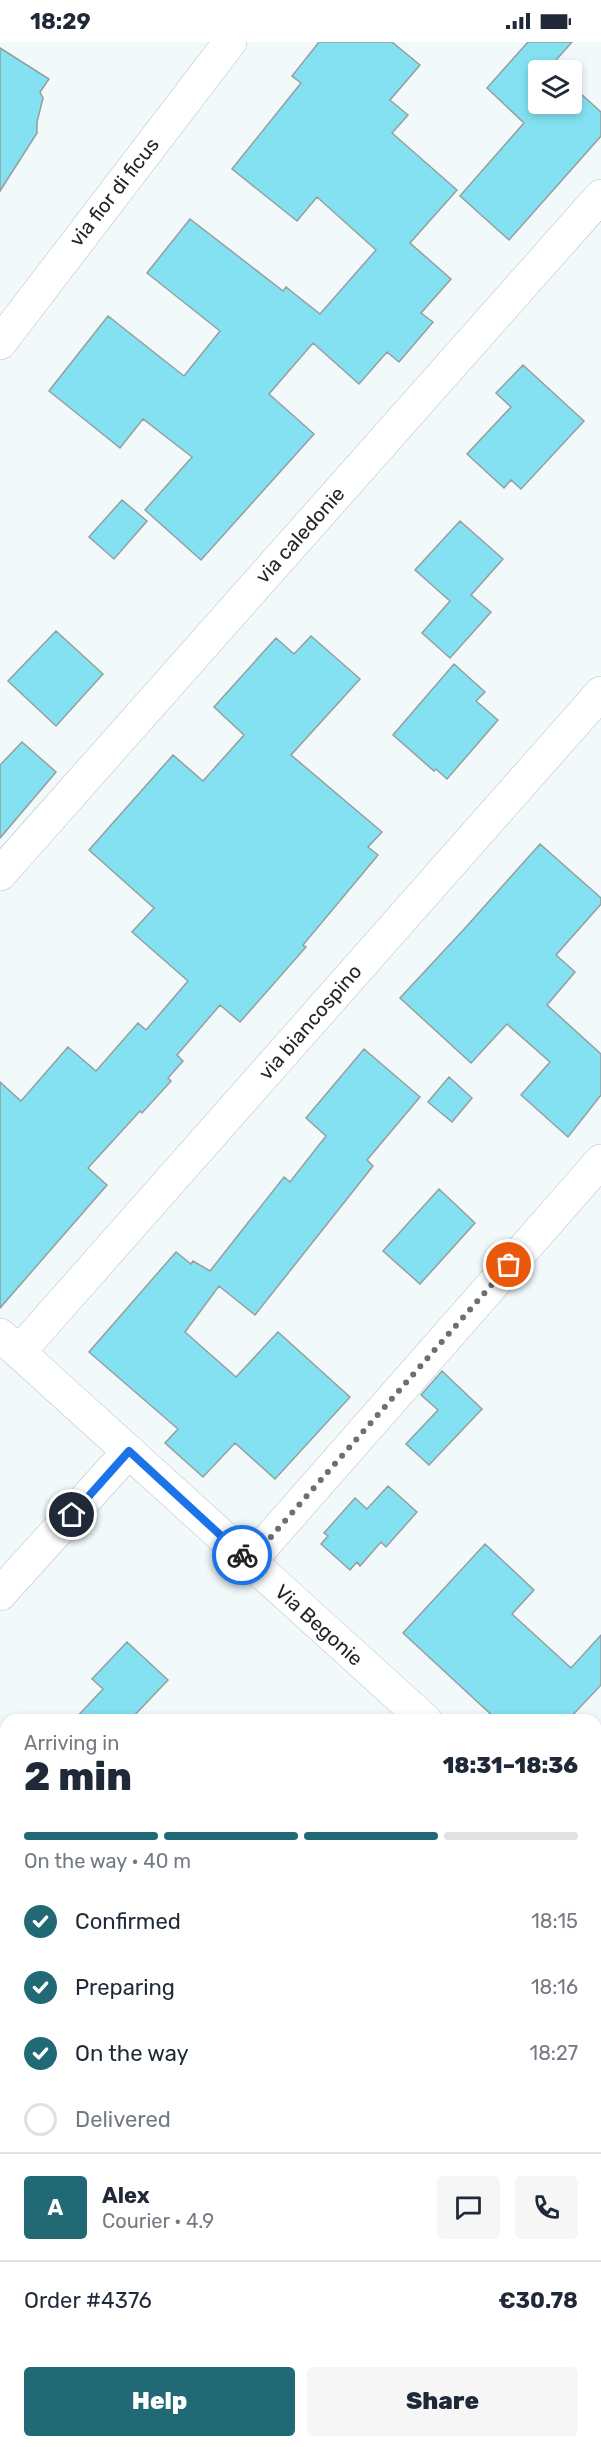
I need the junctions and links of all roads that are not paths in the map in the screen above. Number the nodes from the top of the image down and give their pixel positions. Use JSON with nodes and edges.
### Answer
{"nodes":[{"id":1,"x":230,"y":42,"type":"edge"},
{"id":2,"x":601,"y":196,"type":"edge"},
{"id":3,"x":0,"y":343,"type":"edge"},
{"id":4,"x":601,"y":693,"type":"edge"},
{"id":5,"x":0,"y":874,"type":"edge"},
{"id":6,"x":601,"y":1161,"type":"edge"},
{"id":7,"x":9,"y":1344,"type":"edge"},
{"id":8,"x":129,"y":1451,"type":"junction"},
{"id":9,"x":249,"y":1562,"type":"junction"},
{"id":10,"x":0,"y":1594,"type":"edge"},
{"id":11,"x":418,"y":1714,"type":"edge"}],
"edges":[{"from":1,"to":3,"type":"street","name":"via fior di ficus"},
{"from":2,"to":5,"type":"street","name":"via caledonie"},
{"from":4,"to":7,"type":"street","name":"via biancospino"},
{"from":6,"to":9,"type":"street"},
{"from":7,"to":8,"type":"street","name":"Via Begonie"},
{"from":8,"to":9,"type":"street","name":"Via Begonie"},
{"from":8,"to":10,"type":"street"},
{"from":9,"to":11,"type":"street","name":"Via Begonie"}]}
